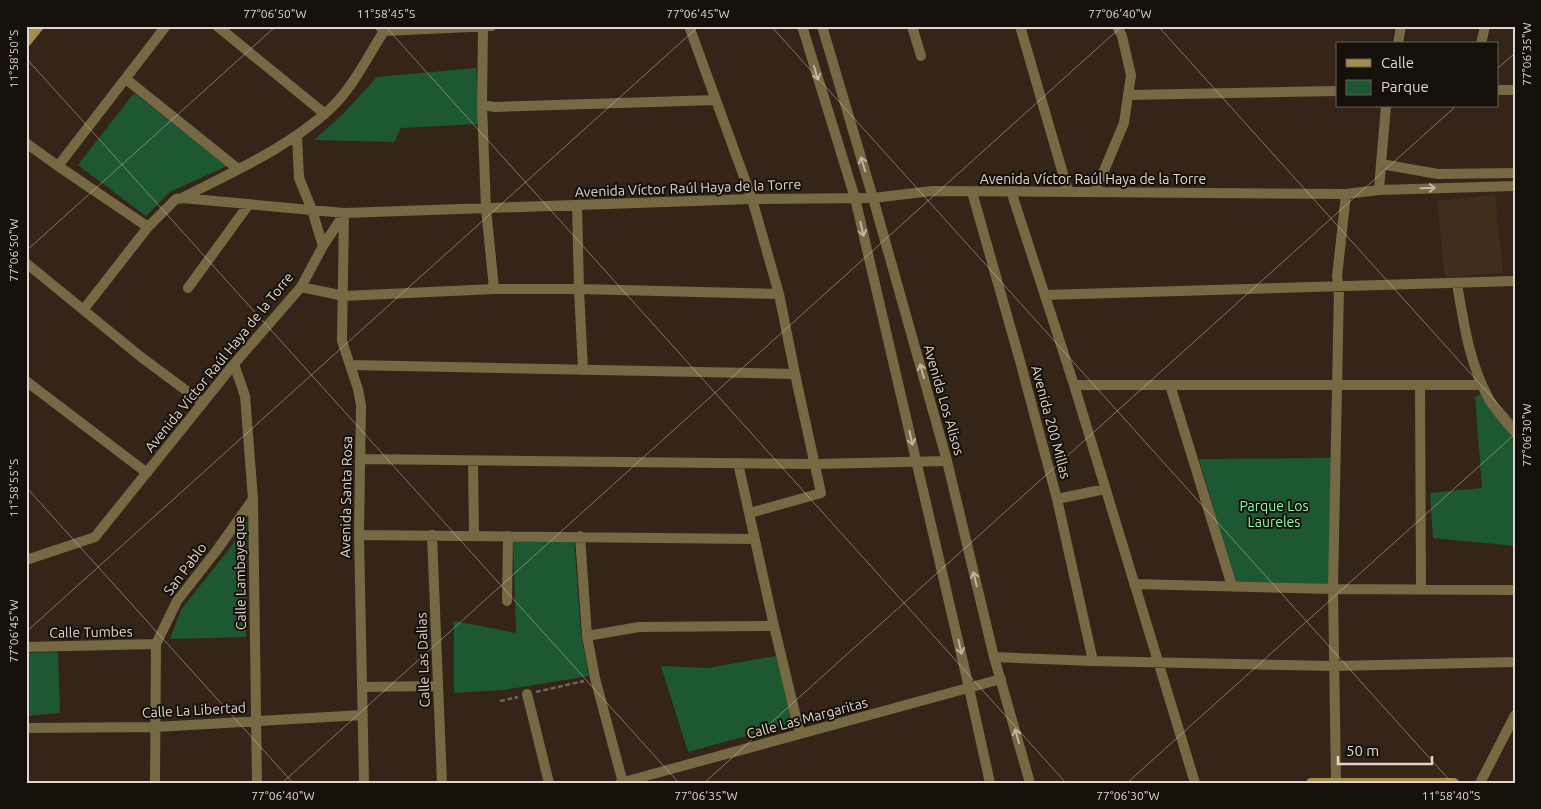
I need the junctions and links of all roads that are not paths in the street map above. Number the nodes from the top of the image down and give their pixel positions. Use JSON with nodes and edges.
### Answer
{"nodes":[{"id":1,"x":39,"y":26,"type":"edge"},
{"id":2,"x":166,"y":26,"type":"edge"},
{"id":3,"x":217,"y":26,"type":"edge"},
{"id":4,"x":689,"y":26,"type":"edge"},
{"id":5,"x":802,"y":26,"type":"edge"},
{"id":6,"x":822,"y":26,"type":"edge"},
{"id":7,"x":912,"y":26,"type":"edge"},
{"id":8,"x":1020,"y":26,"type":"edge"},
{"id":9,"x":1117,"y":26,"type":"edge"},
{"id":10,"x":1402,"y":26,"type":"edge"},
{"id":11,"x":1485,"y":26,"type":"edge"},
{"id":12,"x":488,"y":27,"type":"edge"},
{"id":13,"x":383,"y":28,"type":"edge"},
{"id":14,"x":26,"y":42,"type":"edge"},
{"id":15,"x":1398,"y":42,"type":"edge"},
{"id":16,"x":1481,"y":42,"type":"edge"},
{"id":17,"x":921,"y":56,"type":"dead end"},
{"id":18,"x":126,"y":79,"type":"junction"},
{"id":19,"x":1498,"y":90,"type":"edge"},
{"id":20,"x":1515,"y":90,"type":"edge"},
{"id":21,"x":1336,"y":91,"type":"edge"},
{"id":22,"x":1128,"y":95,"type":"junction"},
{"id":23,"x":716,"y":100,"type":"junction"},
{"id":24,"x":482,"y":105,"type":"junction"},
{"id":25,"x":1386,"y":108,"type":"edge"},
{"id":26,"x":325,"y":114,"type":"junction"},
{"id":27,"x":297,"y":136,"type":"junction"},
{"id":28,"x":26,"y":143,"type":"edge"},
{"id":29,"x":1381,"y":164,"type":"junction"},
{"id":30,"x":58,"y":166,"type":"junction"},
{"id":31,"x":238,"y":169,"type":"junction"},
{"id":32,"x":1515,"y":173,"type":"edge"},
{"id":33,"x":1515,"y":186,"type":"edge"},
{"id":34,"x":1379,"y":190,"type":"junction"},
{"id":35,"x":1011,"y":191,"type":"junction"},
{"id":36,"x":972,"y":192,"type":"junction"},
{"id":37,"x":1068,"y":192,"type":"junction"},
{"id":38,"x":1095,"y":192,"type":"junction"},
{"id":39,"x":1346,"y":194,"type":"junction"},
{"id":40,"x":182,"y":198,"type":"junction"},
{"id":41,"x":855,"y":198,"type":"junction"},
{"id":42,"x":873,"y":198,"type":"junction"},
{"id":43,"x":752,"y":199,"type":"junction"},
{"id":44,"x":249,"y":204,"type":"junction"},
{"id":45,"x":577,"y":205,"type":"junction"},
{"id":46,"x":486,"y":208,"type":"junction"},
{"id":47,"x":312,"y":210,"type":"junction"},
{"id":48,"x":344,"y":213,"type":"junction"},
{"id":49,"x":148,"y":227,"type":"junction"},
{"id":50,"x":323,"y":246,"type":"junction"},
{"id":51,"x":26,"y":263,"type":"edge"},
{"id":52,"x":1515,"y":281,"type":"edge"},
{"id":53,"x":1457,"y":284,"type":"junction"},
{"id":54,"x":301,"y":287,"type":"junction"},
{"id":55,"x":1339,"y":287,"type":"junction"},
{"id":56,"x":188,"y":288,"type":"dead end"},
{"id":57,"x":579,"y":289,"type":"junction"},
{"id":58,"x":494,"y":290,"type":"junction"},
{"id":59,"x":779,"y":294,"type":"junction"},
{"id":60,"x":344,"y":296,"type":"junction"},
{"id":61,"x":1045,"y":296,"type":"junction"},
{"id":62,"x":84,"y":309,"type":"junction"},
{"id":63,"x":234,"y":364,"type":"junction"},
{"id":64,"x":351,"y":365,"type":"junction"},
{"id":65,"x":583,"y":370,"type":"junction"},
{"id":66,"x":794,"y":374,"type":"junction"},
{"id":67,"x":26,"y":381,"type":"edge"},
{"id":68,"x":1074,"y":385,"type":"junction"},
{"id":69,"x":1170,"y":385,"type":"junction"},
{"id":70,"x":1337,"y":385,"type":"junction"},
{"id":71,"x":1482,"y":385,"type":"junction"},
{"id":72,"x":1420,"y":386,"type":"junction"},
{"id":73,"x":203,"y":403,"type":"junction"},
{"id":74,"x":1515,"y":432,"type":"edge"},
{"id":75,"x":360,"y":460,"type":"junction"},
{"id":76,"x":473,"y":461,"type":"junction"},
{"id":77,"x":947,"y":461,"type":"junction"},
{"id":78,"x":916,"y":462,"type":"junction"},
{"id":79,"x":738,"y":463,"type":"junction"},
{"id":80,"x":816,"y":464,"type":"junction"},
{"id":81,"x":147,"y":474,"type":"junction"},
{"id":82,"x":1105,"y":489,"type":"junction"},
{"id":83,"x":252,"y":499,"type":"junction"},
{"id":84,"x":1058,"y":499,"type":"junction"},
{"id":85,"x":750,"y":513,"type":"junction"},
{"id":86,"x":358,"y":535,"type":"junction"},
{"id":87,"x":432,"y":536,"type":"junction"},
{"id":88,"x":474,"y":536,"type":"junction"},
{"id":89,"x":508,"y":536,"type":"junction"},
{"id":90,"x":580,"y":536,"type":"junction"},
{"id":91,"x":755,"y":539,"type":"junction"},
{"id":92,"x":26,"y":560,"type":"edge"},
{"id":93,"x":1134,"y":584,"type":"junction"},
{"id":94,"x":1232,"y":586,"type":"junction"},
{"id":95,"x":1422,"y":588,"type":"junction"},
{"id":96,"x":1334,"y":589,"type":"junction"},
{"id":97,"x":1515,"y":590,"type":"edge"},
{"id":98,"x":507,"y":601,"type":"dead end"},
{"id":99,"x":774,"y":626,"type":"junction"},
{"id":100,"x":587,"y":636,"type":"junction"},
{"id":101,"x":156,"y":644,"type":"junction"},
{"id":102,"x":26,"y":647,"type":"edge"},
{"id":103,"x":994,"y":657,"type":"junction"},
{"id":104,"x":1093,"y":661,"type":"junction"},
{"id":105,"x":1159,"y":662,"type":"junction"},
{"id":106,"x":1515,"y":662,"type":"edge"},
{"id":107,"x":1334,"y":666,"type":"junction"},
{"id":108,"x":1001,"y":679,"type":"junction"},
{"id":109,"x":438,"y":686,"type":"junction"},
{"id":110,"x":362,"y":688,"type":"junction"},
{"id":111,"x":969,"y":688,"type":"junction"},
{"id":112,"x":527,"y":694,"type":"road end"},
{"id":113,"x":363,"y":715,"type":"junction"},
{"id":114,"x":1515,"y":715,"type":"edge"},
{"id":115,"x":256,"y":721,"type":"junction"},
{"id":116,"x":155,"y":727,"type":"junction"},
{"id":117,"x":26,"y":728,"type":"edge"},
{"id":118,"x":800,"y":734,"type":"junction"},
{"id":119,"x":622,"y":782,"type":"edge"},
{"id":120,"x":1336,"y":782,"type":"edge"},
{"id":121,"x":155,"y":783,"type":"edge"},
{"id":122,"x":257,"y":783,"type":"edge"},
{"id":123,"x":364,"y":783,"type":"edge"},
{"id":124,"x":442,"y":783,"type":"edge"},
{"id":125,"x":549,"y":783,"type":"edge"},
{"id":126,"x":990,"y":783,"type":"edge"},
{"id":127,"x":1030,"y":783,"type":"edge"},
{"id":128,"x":1195,"y":783,"type":"edge"},
{"id":129,"x":1310,"y":783,"type":"edge"},
{"id":130,"x":1399,"y":783,"type":"edge"},
{"id":131,"x":1454,"y":783,"type":"edge"},
{"id":132,"x":1480,"y":783,"type":"edge"}],
"edges":[{"from":1,"to":14,"type":"main road"},
{"from":2,"to":18,"type":"street"},
{"from":3,"to":26,"type":"street"},
{"from":4,"to":23,"type":"street"},
{"from":5,"to":41,"type":"street","one_way":true},
{"from":42,"to":6,"type":"street","name":"Avenida Los Alisos","one_way":true},
{"from":7,"to":17,"type":"street"},
{"from":8,"to":37,"type":"street"},
{"from":9,"to":22,"type":"street"},
{"from":10,"to":15,"type":"street"},
{"from":11,"to":16,"type":"street"},
{"from":12,"to":13,"type":"street"},
{"from":12,"to":24,"type":"street"},
{"from":13,"to":26,"type":"street"},
{"from":18,"to":30,"type":"street"},
{"from":18,"to":31,"type":"street"},
{"from":19,"to":20,"type":"street"},
{"from":21,"to":22,"type":"street"},
{"from":22,"to":38,"type":"street"},
{"from":23,"to":24,"type":"street"},
{"from":23,"to":43,"type":"street"},
{"from":24,"to":46,"type":"street"},
{"from":25,"to":29,"type":"street"},
{"from":26,"to":27,"type":"street"},
{"from":27,"to":31,"type":"street"},
{"from":27,"to":47,"type":"street"},
{"from":28,"to":30,"type":"street"},
{"from":29,"to":32,"type":"street"},
{"from":29,"to":34,"type":"street"},
{"from":30,"to":49,"type":"street"},
{"from":31,"to":40,"type":"street"},
{"from":34,"to":33,"type":"street","name":"Avenida Víctor Raúl Haya de la Torre","one_way":true},
{"from":34,"to":39,"type":"street","name":"Avenida Víctor Raúl Haya de la Torre"},
{"from":35,"to":36,"type":"street","name":"Avenida Víctor Raúl Haya de la Torre"},
{"from":35,"to":37,"type":"street","name":"Avenida Víctor Raúl Haya de la Torre"},
{"from":35,"to":61,"type":"street"},
{"from":36,"to":42,"type":"street","name":"Avenida Víctor Raúl Haya de la Torre"},
{"from":36,"to":84,"type":"street","name":"Avenida 200 Millas"},
{"from":37,"to":38,"type":"street","name":"Avenida Víctor Raúl Haya de la Torre"},
{"from":38,"to":39,"type":"street","name":"Avenida Víctor Raúl Haya de la Torre"},
{"from":39,"to":55,"type":"street"},
{"from":40,"to":44,"type":"street"},
{"from":40,"to":49,"type":"street"},
{"from":41,"to":42,"type":"street","name":"Avenida Víctor Raúl Haya de la Torre"},
{"from":41,"to":43,"type":"street","name":"Avenida Víctor Raúl Haya de la Torre"},
{"from":41,"to":78,"type":"street","one_way":true},
{"from":77,"to":42,"type":"street","name":"Avenida Los Alisos","one_way":true},
{"from":43,"to":45,"type":"street","name":"Avenida Víctor Raúl Haya de la Torre"},
{"from":43,"to":59,"type":"street"},
{"from":44,"to":47,"type":"street"},
{"from":44,"to":56,"type":"street"},
{"from":45,"to":46,"type":"street","name":"Avenida Víctor Raúl Haya de la Torre"},
{"from":45,"to":57,"type":"street"},
{"from":46,"to":48,"type":"street","name":"Avenida Víctor Raúl Haya de la Torre"},
{"from":46,"to":58,"type":"street"},
{"from":47,"to":48,"type":"street"},
{"from":47,"to":50,"type":"street"},
{"from":48,"to":50,"type":"street","name":"Avenida Víctor Raúl Haya de la Torre"},
{"from":48,"to":60,"type":"street","name":"Avenida Santa Rosa"},
{"from":49,"to":62,"type":"street"},
{"from":50,"to":54,"type":"street","name":"Avenida Víctor Raúl Haya de la Torre"},
{"from":51,"to":62,"type":"street"},
{"from":52,"to":53,"type":"street"},
{"from":53,"to":55,"type":"street"},
{"from":53,"to":71,"type":"street"},
{"from":54,"to":60,"type":"street"},
{"from":54,"to":63,"type":"street","name":"Avenida Víctor Raúl Haya de la Torre"},
{"from":55,"to":61,"type":"street"},
{"from":55,"to":70,"type":"street"},
{"from":57,"to":58,"type":"street"},
{"from":57,"to":59,"type":"street"},
{"from":57,"to":65,"type":"street"},
{"from":58,"to":60,"type":"street"},
{"from":59,"to":66,"type":"street"},
{"from":60,"to":64,"type":"street","name":"Avenida Santa Rosa"},
{"from":61,"to":68,"type":"street"},
{"from":62,"to":73,"type":"street"},
{"from":63,"to":73,"type":"street","name":"Avenida Víctor Raúl Haya de la Torre"},
{"from":63,"to":83,"type":"street","name":"Calle Lambayeque"},
{"from":64,"to":65,"type":"street"},
{"from":64,"to":75,"type":"street","name":"Avenida Santa Rosa"},
{"from":65,"to":66,"type":"street"},
{"from":66,"to":80,"type":"street"},
{"from":67,"to":81,"type":"street"},
{"from":68,"to":69,"type":"street"},
{"from":68,"to":82,"type":"street"},
{"from":69,"to":70,"type":"street"},
{"from":69,"to":94,"type":"street"},
{"from":70,"to":72,"type":"street"},
{"from":70,"to":96,"type":"street"},
{"from":71,"to":72,"type":"street"},
{"from":71,"to":74,"type":"street"},
{"from":72,"to":95,"type":"street"},
{"from":73,"to":81,"type":"street","name":"Avenida Víctor Raúl Haya de la Torre"},
{"from":75,"to":76,"type":"street"},
{"from":75,"to":86,"type":"street","name":"Avenida Santa Rosa"},
{"from":76,"to":79,"type":"street"},
{"from":76,"to":88,"type":"street"},
{"from":77,"to":78,"type":"street"},
{"from":103,"to":77,"type":"street","name":"Avenida Los Alisos","one_way":true},
{"from":78,"to":80,"type":"street"},
{"from":78,"to":111,"type":"street","one_way":true},
{"from":79,"to":80,"type":"street"},
{"from":79,"to":85,"type":"street"},
{"from":80,"to":85,"type":"street"},
{"from":81,"to":92,"type":"street","name":"Avenida Víctor Raúl Haya de la Torre"},
{"from":82,"to":84,"type":"street"},
{"from":82,"to":93,"type":"street"},
{"from":83,"to":101,"type":"street","name":"San Pablo"},
{"from":83,"to":115,"type":"street","name":"Calle Lambayeque"},
{"from":84,"to":104,"type":"street","name":"Avenida 200 Millas"},
{"from":85,"to":91,"type":"street"},
{"from":86,"to":87,"type":"street"},
{"from":86,"to":110,"type":"street","name":"Avenida Santa Rosa"},
{"from":87,"to":88,"type":"street"},
{"from":87,"to":109,"type":"street","name":"Calle Las Dalias"},
{"from":88,"to":89,"type":"street"},
{"from":89,"to":90,"type":"street"},
{"from":89,"to":98,"type":"street"},
{"from":90,"to":91,"type":"street"},
{"from":90,"to":100,"type":"street"},
{"from":91,"to":99,"type":"street"},
{"from":93,"to":94,"type":"street"},
{"from":93,"to":105,"type":"street"},
{"from":94,"to":96,"type":"street"},
{"from":95,"to":96,"type":"street"},
{"from":95,"to":97,"type":"street"},
{"from":96,"to":107,"type":"street"},
{"from":99,"to":100,"type":"street"},
{"from":99,"to":118,"type":"street"},
{"from":100,"to":119,"type":"street"},
{"from":101,"to":102,"type":"street","name":"Calle Tumbes"},
{"from":101,"to":116,"type":"street","name":"San Pablo"},
{"from":103,"to":104,"type":"street"},
{"from":103,"to":108,"type":"street","name":"Avenida Los Alisos"},
{"from":104,"to":105,"type":"street"},
{"from":105,"to":107,"type":"street"},
{"from":105,"to":128,"type":"street"},
{"from":106,"to":107,"type":"street"},
{"from":107,"to":120,"type":"street"},
{"from":108,"to":111,"type":"street","name":"Calle Las Margaritas"},
{"from":127,"to":108,"type":"street","name":"Avenida Los Alisos","one_way":true},
{"from":109,"to":110,"type":"street"},
{"from":109,"to":124,"type":"street","name":"Calle Las Dalias"},
{"from":110,"to":113,"type":"street","name":"Avenida Santa Rosa"},
{"from":111,"to":118,"type":"street","name":"Calle Las Margaritas"},
{"from":111,"to":126,"type":"street"},
{"from":112,"to":125,"type":"street"},
{"from":113,"to":115,"type":"street","name":"Calle La Libertad"},
{"from":113,"to":123,"type":"street","name":"Avenida Santa Rosa"},
{"from":114,"to":132,"type":"street"},
{"from":115,"to":116,"type":"street","name":"Calle La Libertad"},
{"from":115,"to":122,"type":"street","name":"Calle Lambayeque"},
{"from":116,"to":117,"type":"street","name":"Calle La Libertad"},
{"from":116,"to":121,"type":"street","name":"San Pablo"},
{"from":118,"to":119,"type":"street","name":"Calle Las Margaritas"},
{"from":120,"to":129,"type":"main road"},
{"from":120,"to":130,"type":"main road"},
{"from":130,"to":131,"type":"main road"}]}
